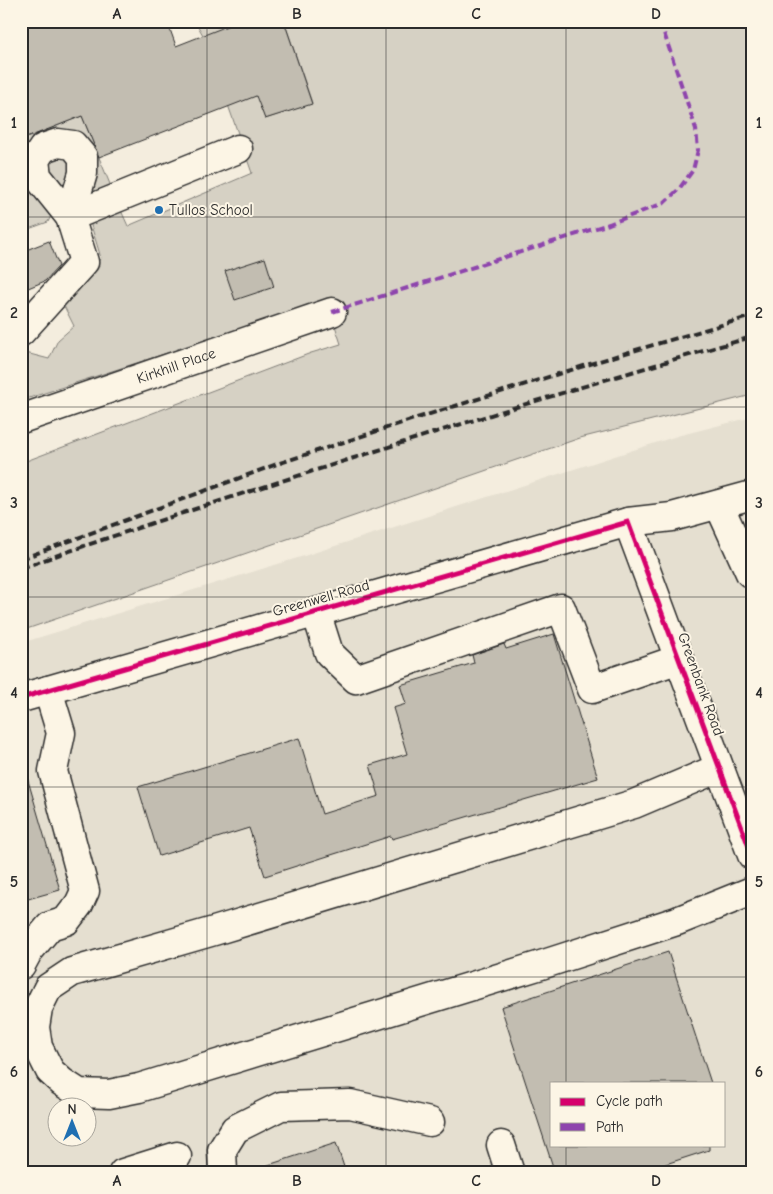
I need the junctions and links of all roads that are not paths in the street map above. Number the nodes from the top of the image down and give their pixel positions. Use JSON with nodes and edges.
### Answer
{"nodes":[{"id":1,"x":238,"y":149,"type":"dead end"},
{"id":2,"x":332,"y":312,"type":"dead end"},
{"id":3,"x":21,"y":332,"type":"edge"},
{"id":4,"x":22,"y":416,"type":"edge"},
{"id":5,"x":752,"y":495,"type":"edge"},
{"id":6,"x":719,"y":505,"type":"junction"},
{"id":7,"x":628,"y":522,"type":"junction"},
{"id":8,"x":751,"y":574,"type":"edge"},
{"id":9,"x":316,"y":612,"type":"junction"},
{"id":10,"x":678,"y":659,"type":"junction"},
{"id":11,"x":48,"y":690,"type":"junction"},
{"id":12,"x":21,"y":698,"type":"edge"},
{"id":13,"x":719,"y":768,"type":"junction"},
{"id":14,"x":752,"y":855,"type":"edge"},
{"id":15,"x":752,"y":891,"type":"edge"},
{"id":16,"x":21,"y":965,"type":"edge"},
{"id":17,"x":430,"y":1122,"type":"dead end"},
{"id":18,"x":501,"y":1145,"type":"dead end"},
{"id":19,"x":177,"y":1156,"type":"dead end"},
{"id":20,"x":123,"y":1173,"type":"edge"},
{"id":21,"x":223,"y":1173,"type":"edge"},
{"id":22,"x":510,"y":1173,"type":"edge"}],
"edges":[{"from":1,"to":3,"type":"street"},
{"from":2,"to":4,"type":"street","name":"Kirkhill Place"},
{"from":5,"to":6,"type":"street","name":"Greenwell Road"},
{"from":6,"to":7,"type":"street","name":"Greenwell Road"},
{"from":6,"to":8,"type":"street"},
{"from":7,"to":9,"type":"street","name":"Greenwell Road"},
{"from":7,"to":10,"type":"street","name":"Greenbank Road"},
{"from":9,"to":10,"type":"street"},
{"from":9,"to":11,"type":"street","name":"Greenwell Road"},
{"from":10,"to":13,"type":"street","name":"Greenbank Road"},
{"from":11,"to":12,"type":"street","name":"Greenwell Road"},
{"from":11,"to":16,"type":"street"},
{"from":13,"to":14,"type":"street","name":"Greenbank Road"},
{"from":13,"to":15,"type":"street"},
{"from":17,"to":21,"type":"street"},
{"from":18,"to":22,"type":"street"},
{"from":19,"to":20,"type":"street"}]}
